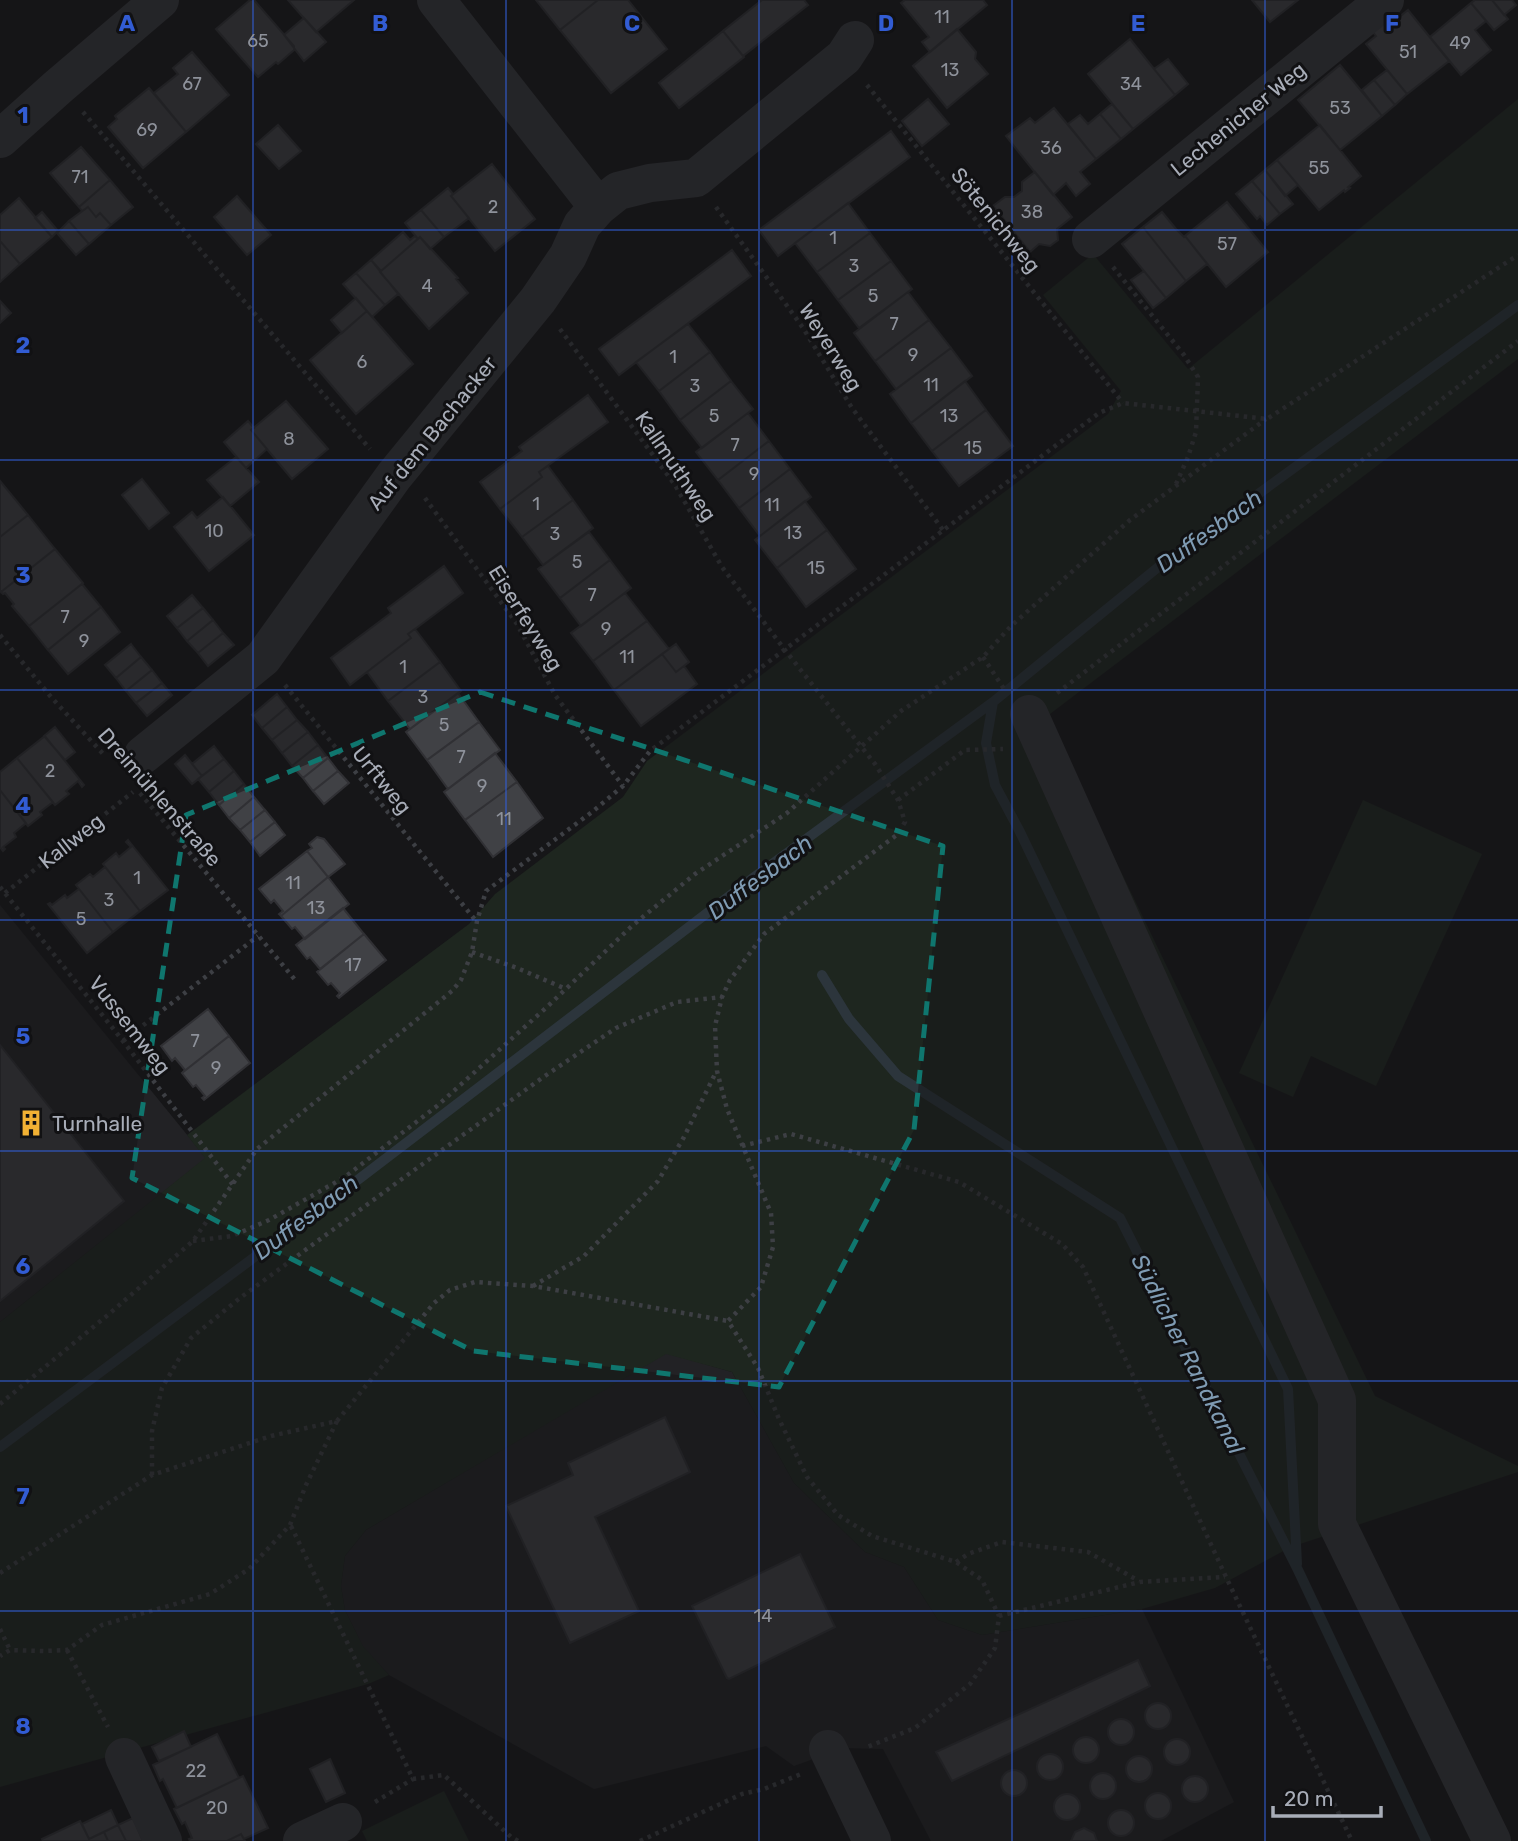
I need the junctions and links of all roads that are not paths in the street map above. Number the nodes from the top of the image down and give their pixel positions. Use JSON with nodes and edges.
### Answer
{"nodes":[{"id":1,"x":160,"y":0,"type":"edge"},
{"id":2,"x":436,"y":0,"type":"edge"},
{"id":3,"x":1385,"y":0,"type":"edge"},
{"id":4,"x":849,"y":48,"type":"road end"},
{"id":5,"x":0,"y":139,"type":"edge"},
{"id":6,"x":598,"y":207,"type":"junction"},
{"id":7,"x":1091,"y":239,"type":"road end"},
{"id":8,"x":1029,"y":714,"type":"road end"},
{"id":9,"x":130,"y":769,"type":"road end"},
{"id":10,"x":828,"y":1749,"type":"dead end"},
{"id":11,"x":124,"y":1757,"type":"road end"},
{"id":12,"x":343,"y":1822,"type":"road end"},
{"id":13,"x":163,"y":1841,"type":"edge"},
{"id":14,"x":302,"y":1841,"type":"edge"},
{"id":15,"x":872,"y":1841,"type":"edge"},
{"id":16,"x":1492,"y":1841,"type":"edge"}],
"edges":[{"from":1,"to":5,"type":"street"},
{"from":2,"to":6,"type":"street"},
{"from":3,"to":7,"type":"street","name":"Lechenicher Weg"},
{"from":4,"to":6,"type":"street","name":"Auf dem Bachacker"},
{"from":6,"to":9,"type":"street","name":"Auf dem Bachacker"},
{"from":8,"to":16,"type":"street"},
{"from":10,"to":15,"type":"street"},
{"from":11,"to":13,"type":"street"},
{"from":12,"to":14,"type":"street"}]}
